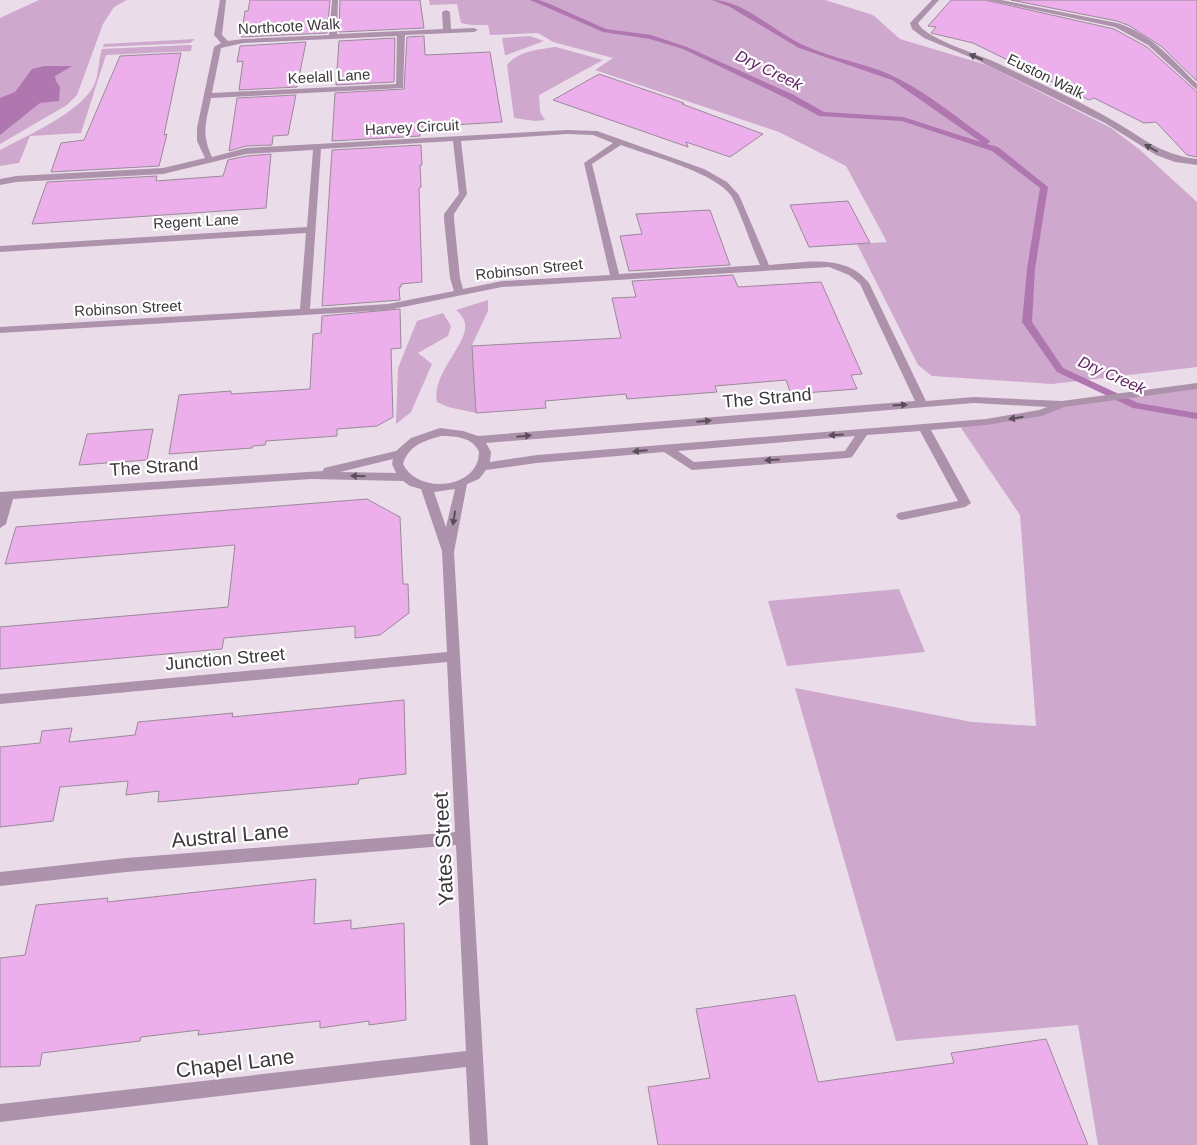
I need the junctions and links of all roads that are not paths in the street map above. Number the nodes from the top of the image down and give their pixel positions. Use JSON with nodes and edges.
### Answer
{"nodes":[{"id":1,"x":223,"y":0,"type":"edge"},
{"id":2,"x":335,"y":0,"type":"edge"},
{"id":3,"x":936,"y":0,"type":"edge"},
{"id":4,"x":990,"y":0,"type":"edge"},
{"id":5,"x":446,"y":12,"type":"dead end"},
{"id":6,"x":474,"y":30,"type":"dead end"},
{"id":7,"x":447,"y":31,"type":"junction"},
{"id":8,"x":401,"y":34,"type":"junction"},
{"id":9,"x":333,"y":37,"type":"junction"},
{"id":10,"x":226,"y":44,"type":"junction"},
{"id":11,"x":1197,"y":88,"type":"edge"},
{"id":12,"x":207,"y":96,"type":"junction"},
{"id":13,"x":457,"y":138,"type":"junction"},
{"id":14,"x":620,"y":142,"type":"junction"},
{"id":15,"x":317,"y":147,"type":"junction"},
{"id":16,"x":210,"y":159,"type":"junction"},
{"id":17,"x":1197,"y":162,"type":"edge"},
{"id":18,"x":0,"y":182,"type":"edge"},
{"id":19,"x":311,"y":230,"type":"junction"},
{"id":20,"x":0,"y":249,"type":"edge"},
{"id":21,"x":765,"y":267,"type":"junction"},
{"id":22,"x":615,"y":277,"type":"junction"},
{"id":23,"x":459,"y":292,"type":"junction"},
{"id":24,"x":305,"y":312,"type":"junction"},
{"id":25,"x":0,"y":330,"type":"edge"},
{"id":26,"x":1197,"y":386,"type":"edge"},
{"id":27,"x":922,"y":404,"type":"junction"},
{"id":28,"x":1062,"y":404,"type":"junction"},
{"id":29,"x":924,"y":428,"type":"junction"},
{"id":30,"x":863,"y":433,"type":"junction"},
{"id":31,"x":476,"y":440,"type":"junction"},
{"id":32,"x":667,"y":449,"type":"junction"},
{"id":33,"x":399,"y":454,"type":"junction"},
{"id":34,"x":484,"y":467,"type":"junction"},
{"id":35,"x":311,"y":475,"type":"junction"},
{"id":36,"x":404,"y":477,"type":"junction"},
{"id":37,"x":462,"y":485,"type":"junction"},
{"id":38,"x":426,"y":488,"type":"junction"},
{"id":39,"x":4,"y":496,"type":"edge"},
{"id":40,"x":902,"y":516,"type":"dead end"},
{"id":41,"x":0,"y":524,"type":"edge"},
{"id":42,"x":448,"y":552,"type":"junction"},
{"id":43,"x":454,"y":656,"type":"junction"},
{"id":44,"x":0,"y":699,"type":"edge"},
{"id":45,"x":464,"y":838,"type":"junction"},
{"id":46,"x":0,"y":879,"type":"edge"},
{"id":47,"x":475,"y":1058,"type":"junction"},
{"id":48,"x":0,"y":1113,"type":"edge"},
{"id":49,"x":479,"y":1145,"type":"edge"}],
"edges":[{"from":1,"to":10,"type":"street"},
{"from":2,"to":9,"type":"street"},
{"from":17,"to":3,"type":"street","name":"Euston Walk","one_way":true},
{"from":4,"to":11,"type":"street"},
{"from":5,"to":7,"type":"street"},
{"from":6,"to":7,"type":"street","name":"Northcote Walk"},
{"from":7,"to":8,"type":"street","name":"Northcote Walk"},
{"from":8,"to":9,"type":"street","name":"Northcote Walk"},
{"from":8,"to":12,"type":"street","name":"Keelall Lane"},
{"from":9,"to":10,"type":"street","name":"Northcote Walk"},
{"from":10,"to":12,"type":"street","name":"Northcote Walk"},
{"from":12,"to":16,"type":"street","name":"Northcote Walk"},
{"from":13,"to":14,"type":"street","name":"Harvey Circuit"},
{"from":13,"to":15,"type":"street","name":"Harvey Circuit"},
{"from":13,"to":23,"type":"street"},
{"from":14,"to":21,"type":"street","name":"Harvey Circuit"},
{"from":14,"to":22,"type":"street"},
{"from":15,"to":16,"type":"street","name":"Harvey Circuit"},
{"from":15,"to":19,"type":"street"},
{"from":16,"to":18,"type":"street","name":"Harvey Circuit"},
{"from":19,"to":20,"type":"street","name":"Regent Lane"},
{"from":19,"to":24,"type":"street"},
{"from":21,"to":22,"type":"street","name":"Robinson Street"},
{"from":21,"to":27,"type":"street","name":"Robinson Street"},
{"from":22,"to":23,"type":"street","name":"Robinson Street"},
{"from":23,"to":24,"type":"street","name":"Robinson Street"},
{"from":24,"to":25,"type":"street","name":"Robinson Street"},
{"from":26,"to":28,"type":"street","name":"The Strand"},
{"from":27,"to":28,"type":"street","name":"The Strand"},
{"from":31,"to":27,"type":"street","name":"The Strand","one_way":true},
{"from":28,"to":29,"type":"street","name":"The Strand","one_way":true},
{"from":29,"to":30,"type":"street","name":"The Strand"},
{"from":29,"to":40,"type":"street"},
{"from":30,"to":32,"type":"street","name":"The Strand","one_way":true},
{"from":30,"to":32,"type":"street","one_way":true},
{"from":31,"to":33,"type":"street"},
{"from":31,"to":34,"type":"street"},
{"from":32,"to":34,"type":"street","name":"The Strand","one_way":true},
{"from":33,"to":35,"type":"street","name":"The Strand"},
{"from":33,"to":36,"type":"street"},
{"from":34,"to":37,"type":"street"},
{"from":36,"to":35,"type":"street","name":"The Strand","one_way":true},
{"from":35,"to":39,"type":"street","name":"The Strand"},
{"from":36,"to":38,"type":"street"},
{"from":37,"to":38,"type":"street"},
{"from":37,"to":42,"type":"street","name":"Yates Street","one_way":true},
{"from":38,"to":42,"type":"street","name":"Yates Street"},
{"from":39,"to":41,"type":"street"},
{"from":42,"to":43,"type":"street","name":"Yates Street"},
{"from":43,"to":44,"type":"street","name":"Junction Street"},
{"from":43,"to":45,"type":"street","name":"Yates Street"},
{"from":45,"to":46,"type":"street","name":"Austral Lane"},
{"from":45,"to":47,"type":"street","name":"Yates Street"},
{"from":47,"to":48,"type":"street","name":"Chapel Lane"},
{"from":47,"to":49,"type":"street","name":"Yates Street"}]}
